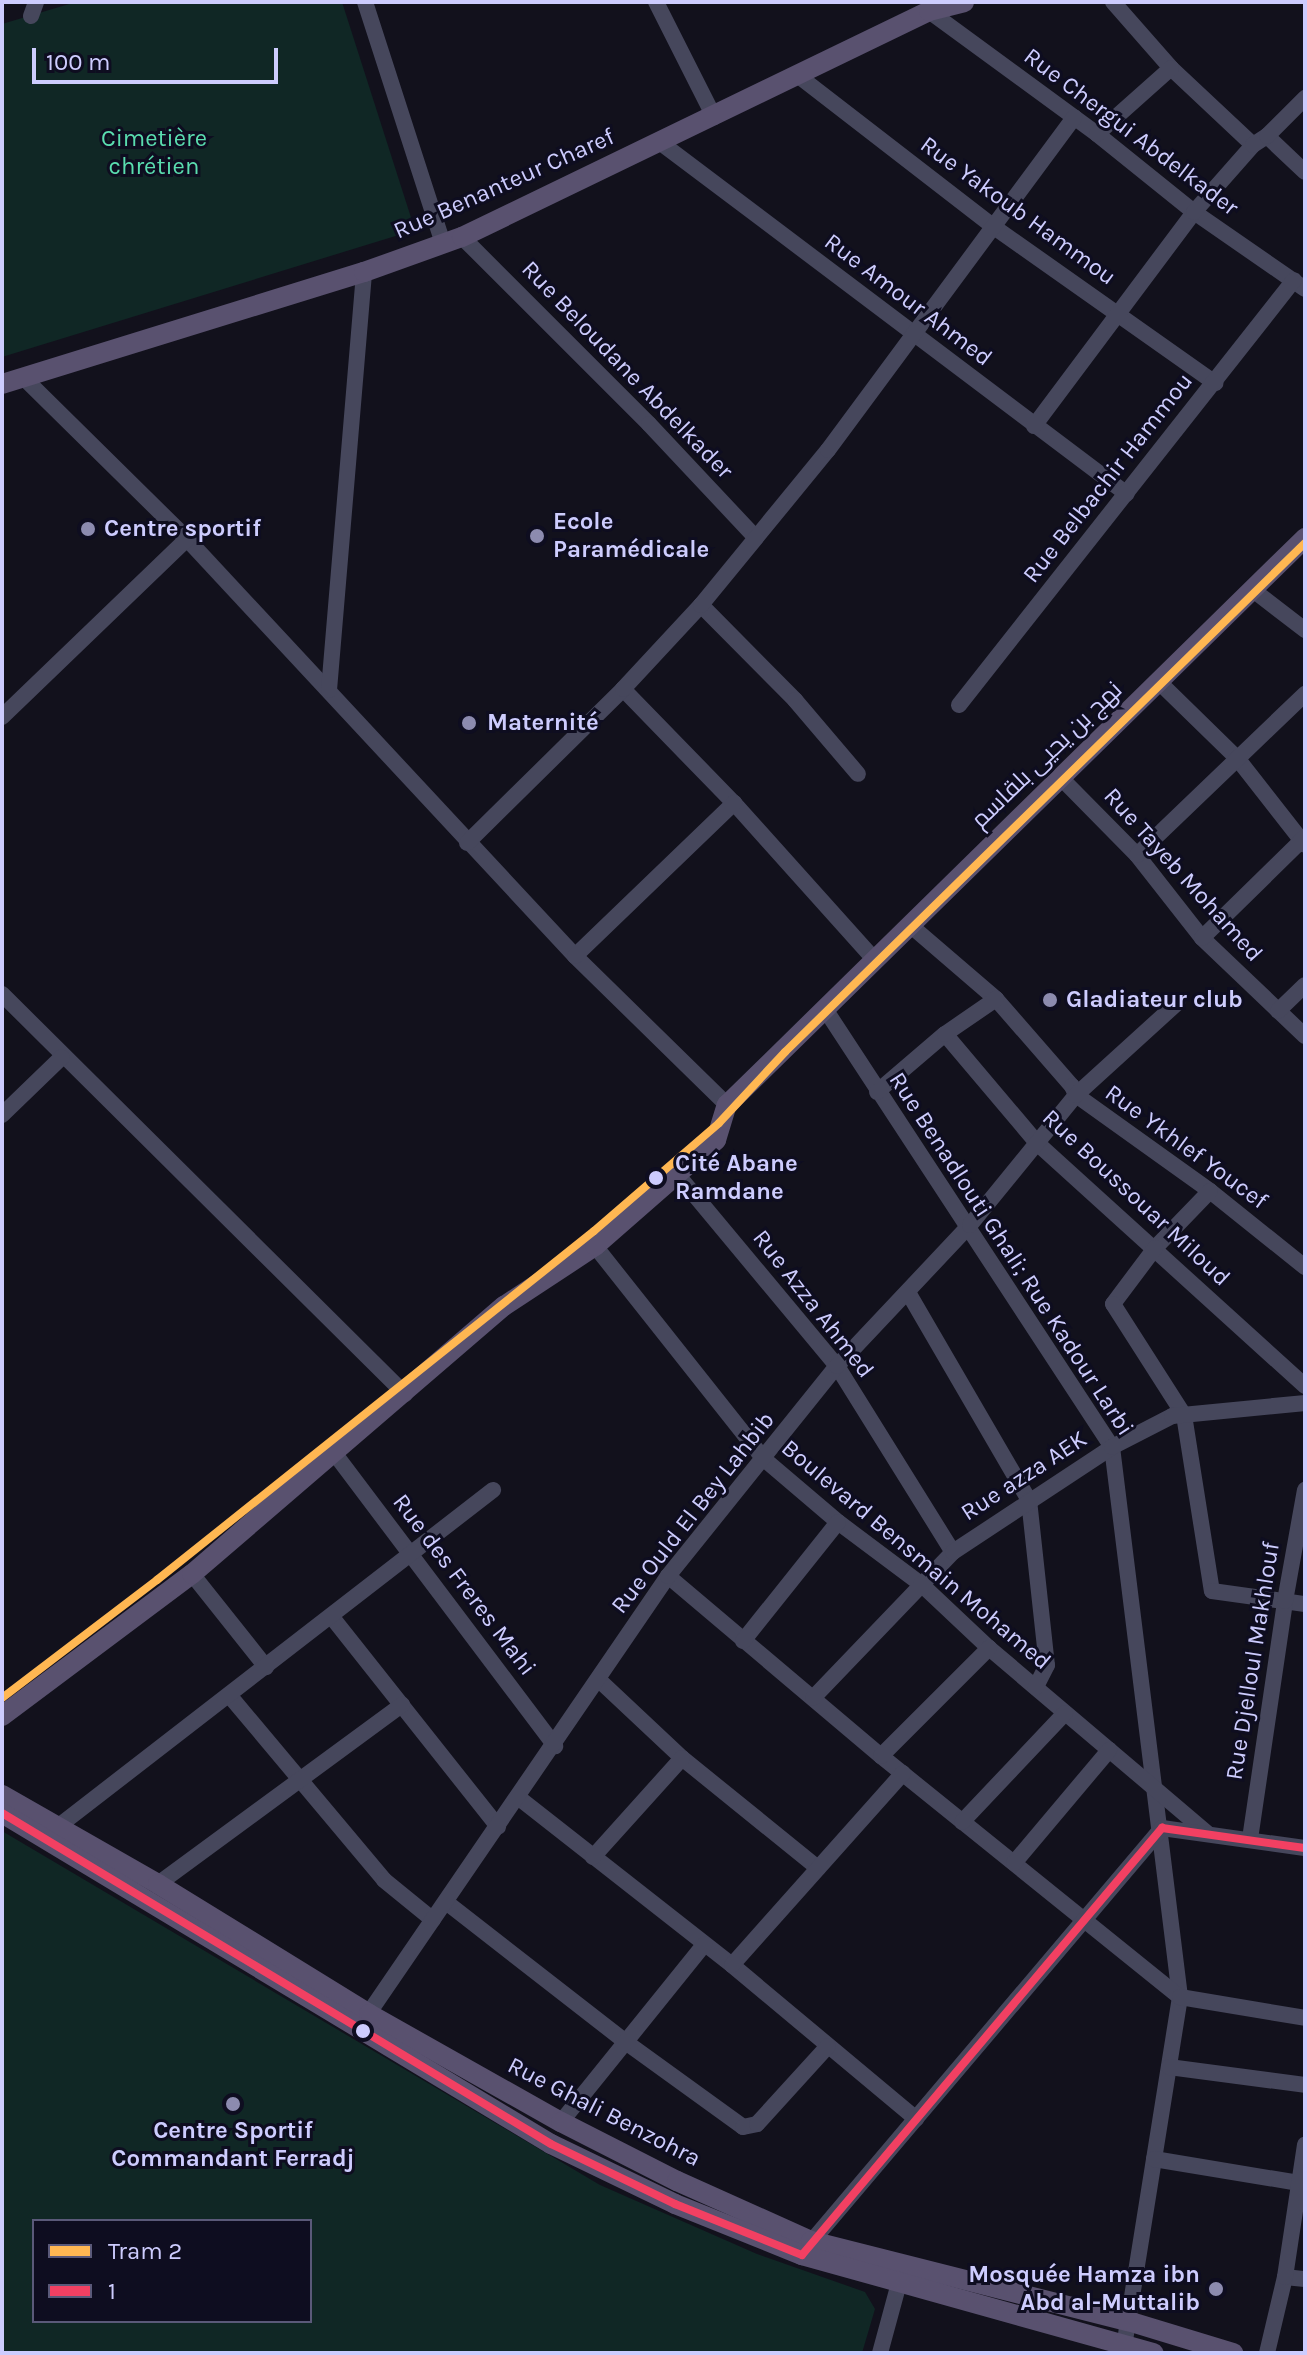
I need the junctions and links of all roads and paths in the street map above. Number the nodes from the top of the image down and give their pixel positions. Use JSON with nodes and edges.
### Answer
{"nodes":[{"id":1,"x":365,"y":2,"type":"edge"},
{"id":2,"x":656,"y":2,"type":"edge"},
{"id":3,"x":964,"y":2,"type":"edge"},
{"id":4,"x":1113,"y":2,"type":"edge"},
{"id":5,"x":923,"y":7,"type":"edge"},
{"id":6,"x":1171,"y":68,"type":"junction"},
{"id":7,"x":796,"y":74,"type":"junction"},
{"id":8,"x":1305,"y":98,"type":"edge"},
{"id":9,"x":714,"y":117,"type":"junction"},
{"id":10,"x":1074,"y":117,"type":"junction"},
{"id":11,"x":1097,"y":134,"type":"junction"},
{"id":12,"x":1260,"y":141,"type":"junction"},
{"id":13,"x":661,"y":143,"type":"junction"},
{"id":14,"x":1305,"y":172,"type":"edge"},
{"id":15,"x":1194,"y":212,"type":"junction"},
{"id":16,"x":994,"y":227,"type":"junction"},
{"id":17,"x":453,"y":241,"type":"junction"},
{"id":18,"x":364,"y":272,"type":"junction"},
{"id":19,"x":1299,"y":284,"type":"edge"},
{"id":20,"x":1119,"y":315,"type":"junction"},
{"id":21,"x":914,"y":334,"type":"junction"},
{"id":22,"x":24,"y":378,"type":"junction"},
{"id":23,"x":1215,"y":383,"type":"junction"},
{"id":24,"x":2,"y":384,"type":"edge"},
{"id":25,"x":1034,"y":426,"type":"junction"},
{"id":26,"x":1127,"y":494,"type":"junction"},
{"id":27,"x":756,"y":538,"type":"junction"},
{"id":28,"x":1305,"y":538,"type":"edge"},
{"id":29,"x":187,"y":539,"type":"junction"},
{"id":30,"x":1253,"y":590,"type":"junction"},
{"id":31,"x":701,"y":605,"type":"junction"},
{"id":32,"x":1305,"y":630,"type":"edge"},
{"id":33,"x":1159,"y":682,"type":"junction"},
{"id":34,"x":623,"y":689,"type":"junction"},
{"id":35,"x":329,"y":690,"type":"junction"},
{"id":36,"x":1305,"y":694,"type":"edge"},
{"id":37,"x":959,"y":705,"type":"dead end"},
{"id":38,"x":2,"y":717,"type":"edge"},
{"id":39,"x":1237,"y":758,"type":"junction"},
{"id":40,"x":858,"y":774,"type":"dead end"},
{"id":41,"x":1061,"y":778,"type":"junction"},
{"id":42,"x":734,"y":803,"type":"junction"},
{"id":43,"x":1304,"y":841,"type":"edge"},
{"id":44,"x":467,"y":843,"type":"junction"},
{"id":45,"x":1137,"y":855,"type":"junction"},
{"id":46,"x":910,"y":925,"type":"junction"},
{"id":47,"x":1202,"y":938,"type":"junction"},
{"id":48,"x":575,"y":956,"type":"junction"},
{"id":49,"x":875,"y":960,"type":"junction"},
{"id":50,"x":1305,"y":985,"type":"edge"},
{"id":51,"x":2,"y":994,"type":"edge"},
{"id":52,"x":996,"y":999,"type":"junction"},
{"id":53,"x":1177,"y":1003,"type":"dead end"},
{"id":54,"x":825,"y":1009,"type":"junction"},
{"id":55,"x":1278,"y":1011,"type":"junction"},
{"id":56,"x":945,"y":1034,"type":"junction"},
{"id":57,"x":1305,"y":1036,"type":"edge"},
{"id":58,"x":62,"y":1057,"type":"junction"},
{"id":59,"x":877,"y":1092,"type":"junction"},
{"id":60,"x":1076,"y":1095,"type":"junction"},
{"id":61,"x":727,"y":1105,"type":"junction"},
{"id":62,"x":2,"y":1115,"type":"edge"},
{"id":63,"x":1037,"y":1143,"type":"junction"},
{"id":64,"x":677,"y":1174,"type":"junction"},
{"id":65,"x":1210,"y":1191,"type":"junction"},
{"id":66,"x":970,"y":1225,"type":"junction"},
{"id":67,"x":595,"y":1246,"type":"junction"},
{"id":68,"x":1155,"y":1248,"type":"junction"},
{"id":69,"x":1305,"y":1267,"type":"edge"},
{"id":70,"x":909,"y":1294,"type":"junction"},
{"id":71,"x":837,"y":1366,"type":"junction"},
{"id":72,"x":1305,"y":1386,"type":"edge"},
{"id":73,"x":405,"y":1394,"type":"junction"},
{"id":74,"x":1305,"y":1403,"type":"edge"},
{"id":75,"x":1184,"y":1415,"type":"junction"},
{"id":76,"x":1112,"y":1447,"type":"junction"},
{"id":77,"x":335,"y":1454,"type":"junction"},
{"id":78,"x":764,"y":1459,"type":"junction"},
{"id":79,"x":493,"y":1490,"type":"dead end"},
{"id":80,"x":1305,"y":1490,"type":"edge"},
{"id":81,"x":1029,"y":1500,"type":"junction"},
{"id":82,"x":838,"y":1522,"type":"junction"},
{"id":83,"x":953,"y":1552,"type":"junction"},
{"id":84,"x":411,"y":1553,"type":"junction"},
{"id":85,"x":192,"y":1574,"type":"junction"},
{"id":86,"x":668,"y":1576,"type":"junction"},
{"id":87,"x":921,"y":1584,"type":"junction"},
{"id":88,"x":1285,"y":1601,"type":"junction"},
{"id":89,"x":1305,"y":1604,"type":"edge"},
{"id":90,"x":331,"y":1616,"type":"junction"},
{"id":91,"x":743,"y":1641,"type":"junction"},
{"id":92,"x":989,"y":1648,"type":"junction"},
{"id":93,"x":266,"y":1667,"type":"junction"},
{"id":94,"x":599,"y":1680,"type":"junction"},
{"id":95,"x":1036,"y":1687,"type":"junction"},
{"id":96,"x":229,"y":1695,"type":"junction"},
{"id":97,"x":813,"y":1698,"type":"junction"},
{"id":98,"x":402,"y":1705,"type":"junction"},
{"id":99,"x":1065,"y":1713,"type":"junction"},
{"id":100,"x":2,"y":1716,"type":"edge"},
{"id":101,"x":555,"y":1746,"type":"junction"},
{"id":102,"x":1109,"y":1750,"type":"junction"},
{"id":103,"x":881,"y":1756,"type":"junction"},
{"id":104,"x":682,"y":1758,"type":"junction"},
{"id":105,"x":903,"y":1773,"type":"junction"},
{"id":106,"x":301,"y":1779,"type":"junction"},
{"id":107,"x":1156,"y":1789,"type":"junction"},
{"id":108,"x":2,"y":1795,"type":"edge"},
{"id":109,"x":519,"y":1798,"type":"junction"},
{"id":110,"x":2,"y":1813,"type":"edge"},
{"id":111,"x":962,"y":1822,"type":"junction"},
{"id":112,"x":498,"y":1827,"type":"junction"},
{"id":113,"x":1162,"y":1828,"type":"junction"},
{"id":114,"x":49,"y":1833,"type":"junction"},
{"id":115,"x":1207,"y":1833,"type":"junction"},
{"id":116,"x":1250,"y":1839,"type":"junction"},
{"id":117,"x":1305,"y":1848,"type":"edge"},
{"id":118,"x":593,"y":1857,"type":"junction"},
{"id":119,"x":1014,"y":1863,"type":"junction"},
{"id":120,"x":818,"y":1868,"type":"junction"},
{"id":121,"x":158,"y":1884,"type":"junction"},
{"id":122,"x":446,"y":1902,"type":"junction"},
{"id":123,"x":433,"y":1920,"type":"junction"},
{"id":124,"x":1082,"y":1920,"type":"junction"},
{"id":125,"x":704,"y":1945,"type":"junction"},
{"id":126,"x":732,"y":1965,"type":"junction"},
{"id":127,"x":1180,"y":1997,"type":"junction"},
{"id":128,"x":1305,"y":2018,"type":"edge"},
{"id":129,"x":364,"y":2021,"type":"junction"},
{"id":130,"x":627,"y":2043,"type":"junction"},
{"id":131,"x":828,"y":2046,"type":"junction"},
{"id":132,"x":1169,"y":2067,"type":"junction"},
{"id":133,"x":1305,"y":2085,"type":"edge"},
{"id":134,"x":916,"y":2119,"type":"junction"},
{"id":135,"x":561,"y":2122,"type":"junction"},
{"id":136,"x":1304,"y":2153,"type":"edge"},
{"id":137,"x":1154,"y":2159,"type":"junction"},
{"id":138,"x":1299,"y":2183,"type":"junction"},
{"id":139,"x":807,"y":2248,"type":"junction"},
{"id":140,"x":1285,"y":2277,"type":"junction"},
{"id":141,"x":1305,"y":2279,"type":"edge"},
{"id":142,"x":899,"y":2283,"type":"junction"},
{"id":143,"x":1128,"y":2321,"type":"junction"},
{"id":144,"x":1124,"y":2349,"type":"edge"},
{"id":145,"x":880,"y":2353,"type":"edge"},
{"id":146,"x":1154,"y":2353,"type":"edge"},
{"id":147,"x":1233,"y":2353,"type":"edge"},
{"id":148,"x":1267,"y":2353,"type":"edge"}],
"edges":[{"from":1,"to":17,"type":"street","name":"Rue Beloudane Abdelkader"},
{"from":2,"to":9,"type":"street"},
{"from":3,"to":5,"type":"main road","name":"Rue Benanteur Charef"},
{"from":4,"to":6,"type":"street"},
{"from":5,"to":7,"type":"main road","name":"Rue Benanteur Charef"},
{"from":5,"to":10,"type":"street","name":"Rue Chergui Abdelkader"},
{"from":6,"to":11,"type":"street"},
{"from":6,"to":12,"type":"street"},
{"from":7,"to":9,"type":"main road","name":"Rue Benanteur Charef"},
{"from":7,"to":16,"type":"street","name":"Rue Yakoub Hammou"},
{"from":8,"to":12,"type":"street"},
{"from":9,"to":13,"type":"main road","name":"Rue Benanteur Charef"},
{"from":10,"to":11,"type":"street","name":"Rue Chergui Abdelkader"},
{"from":10,"to":16,"type":"street"},
{"from":11,"to":15,"type":"street","name":"Rue Chergui Abdelkader"},
{"from":12,"to":14,"type":"street"},
{"from":12,"to":15,"type":"street"},
{"from":13,"to":17,"type":"main road","name":"Rue Benanteur Charef"},
{"from":13,"to":21,"type":"street","name":"Rue Amour Ahmed"},
{"from":15,"to":19,"type":"street","name":"Rue Chergui Abdelkader"},
{"from":15,"to":20,"type":"street"},
{"from":16,"to":20,"type":"street","name":"Rue Yakoub Hammou"},
{"from":16,"to":21,"type":"street"},
{"from":17,"to":18,"type":"main road","name":"Rue Benanteur Charef"},
{"from":17,"to":27,"type":"street","name":"Rue Beloudane Abdelkader"},
{"from":18,"to":22,"type":"main road","name":"Rue Benanteur Charef"},
{"from":18,"to":35,"type":"street"},
{"from":19,"to":23,"type":"street","name":"Rue Belbachir Hammou"},
{"from":20,"to":23,"type":"street","name":"Rue Yakoub Hammou"},
{"from":20,"to":25,"type":"street"},
{"from":21,"to":25,"type":"street","name":"Rue Amour Ahmed"},
{"from":21,"to":27,"type":"street"},
{"from":22,"to":24,"type":"main road","name":"Rue Benanteur Charef"},
{"from":22,"to":29,"type":"street"},
{"from":23,"to":26,"type":"street","name":"Rue Belbachir Hammou"},
{"from":25,"to":26,"type":"street","name":"Rue Amour Ahmed"},
{"from":26,"to":37,"type":"street","name":"Rue Belbachir Hammou"},
{"from":27,"to":31,"type":"street"},
{"from":28,"to":30,"type":"main road","name":"نهج بن يحيى بلقاسم"},
{"from":29,"to":35,"type":"street"},
{"from":29,"to":38,"type":"street"},
{"from":30,"to":32,"type":"street"},
{"from":30,"to":33,"type":"main road","name":"نهج بن يحيى بلقاسم"},
{"from":31,"to":34,"type":"street"},
{"from":31,"to":40,"type":"street"},
{"from":33,"to":39,"type":"street"},
{"from":33,"to":41,"type":"main road","name":"نهج بن يحيى بلقاسم"},
{"from":34,"to":42,"type":"street"},
{"from":34,"to":44,"type":"street"},
{"from":35,"to":44,"type":"street"},
{"from":36,"to":39,"type":"street"},
{"from":39,"to":43,"type":"street"},
{"from":39,"to":45,"type":"street"},
{"from":41,"to":45,"type":"street","name":"Rue Tayeb Mohamed"},
{"from":41,"to":46,"type":"main road","name":"نهج بن يحيى بلقاسم"},
{"from":42,"to":48,"type":"street"},
{"from":42,"to":49,"type":"street"},
{"from":43,"to":47,"type":"street"},
{"from":44,"to":48,"type":"street"},
{"from":45,"to":47,"type":"street","name":"Rue Tayeb Mohamed"},
{"from":46,"to":49,"type":"main road","name":"نهج بن يحيى بلقاسم"},
{"from":46,"to":52,"type":"street","name":"Rue Ykhlef Youcef"},
{"from":47,"to":55,"type":"street","name":"Rue Tayeb Mohamed"},
{"from":48,"to":61,"type":"street"},
{"from":49,"to":54,"type":"main road","name":"نهج بن يحيى بلقاسم"},
{"from":50,"to":55,"type":"street"},
{"from":51,"to":58,"type":"street"},
{"from":52,"to":56,"type":"street"},
{"from":52,"to":60,"type":"street","name":"Rue Ykhlef Youcef"},
{"from":53,"to":60,"type":"street","name":"Rue Ould El Bey Lahbib"},
{"from":54,"to":59,"type":"street","name":"Rue Benadlouti Ghali; Rue Kadour Larbi"},
{"from":54,"to":61,"type":"main road","name":"نهج بن يحيى بلقاسم"},
{"from":55,"to":57,"type":"street","name":"Rue Tayeb Mohamed"},
{"from":56,"to":59,"type":"street"},
{"from":56,"to":63,"type":"street","name":"Rue Boussouar Miloud"},
{"from":58,"to":62,"type":"street"},
{"from":58,"to":73,"type":"street"},
{"from":59,"to":66,"type":"street","name":"Rue Benadlouti Ghali; Rue Kadour Larbi"},
{"from":60,"to":63,"type":"street","name":"Rue Ould El Bey Lahbib"},
{"from":60,"to":65,"type":"street","name":"Rue Ykhlef Youcef"},
{"from":61,"to":64,"type":"main road"},
{"from":63,"to":66,"type":"street","name":"Rue Ould El Bey Lahbib"},
{"from":63,"to":68,"type":"street","name":"Rue Boussouar Miloud"},
{"from":64,"to":67,"type":"main road"},
{"from":64,"to":71,"type":"street","name":"Rue Azza Ahmed"},
{"from":65,"to":68,"type":"street"},
{"from":65,"to":69,"type":"street","name":"Rue Ykhlef Youcef"},
{"from":66,"to":70,"type":"street","name":"Rue Ould El Bey Lahbib"},
{"from":66,"to":76,"type":"street","name":"Rue Benadlouti Ghali; Rue Kadour Larbi"},
{"from":67,"to":73,"type":"main road"},
{"from":67,"to":78,"type":"street","name":"Boulevard Bensmain Mohamed"},
{"from":68,"to":72,"type":"street","name":"Rue Boussouar Miloud"},
{"from":68,"to":75,"type":"street"},
{"from":70,"to":71,"type":"street","name":"Rue Ould El Bey Lahbib"},
{"from":70,"to":81,"type":"street"},
{"from":71,"to":78,"type":"street","name":"Rue Ould El Bey Lahbib"},
{"from":71,"to":83,"type":"street","name":"Rue Azza Ahmed"},
{"from":73,"to":77,"type":"main road"},
{"from":74,"to":75,"type":"street","name":"Rue azza AEK"},
{"from":75,"to":76,"type":"street","name":"Rue azza AEK"},
{"from":75,"to":88,"type":"street"},
{"from":76,"to":81,"type":"street","name":"Rue azza AEK"},
{"from":76,"to":107,"type":"street","name":"Rue Benadlouti Ghali; Rue Kadour Larbi"},
{"from":77,"to":84,"type":"street","name":"Rue des Freres Mahi"},
{"from":77,"to":85,"type":"main road"},
{"from":78,"to":82,"type":"street","name":"Boulevard Bensmain Mohamed"},
{"from":78,"to":86,"type":"street","name":"Rue Ould El Bey Lahbib"},
{"from":79,"to":84,"type":"street"},
{"from":80,"to":88,"type":"street","name":"Rue Djelloul Makhlouf"},
{"from":81,"to":83,"type":"street","name":"Rue azza AEK"},
{"from":81,"to":95,"type":"street"},
{"from":82,"to":87,"type":"street","name":"Boulevard Bensmain Mohamed"},
{"from":82,"to":91,"type":"street"},
{"from":83,"to":87,"type":"street","name":"Rue azza AEK"},
{"from":84,"to":90,"type":"street"},
{"from":84,"to":101,"type":"street","name":"Rue des Freres Mahi"},
{"from":85,"to":93,"type":"street"},
{"from":85,"to":100,"type":"main road"},
{"from":86,"to":91,"type":"street"},
{"from":86,"to":94,"type":"street","name":"Rue Ould El Bey Lahbib"},
{"from":87,"to":92,"type":"street","name":"Boulevard Bensmain Mohamed"},
{"from":87,"to":97,"type":"street","name":"Rue azza AEK"},
{"from":88,"to":89,"type":"street"},
{"from":88,"to":116,"type":"street","name":"Rue Djelloul Makhlouf"},
{"from":90,"to":93,"type":"street"},
{"from":90,"to":98,"type":"street"},
{"from":91,"to":97,"type":"street"},
{"from":92,"to":95,"type":"street","name":"Boulevard Bensmain Mohamed"},
{"from":92,"to":103,"type":"street"},
{"from":93,"to":96,"type":"street"},
{"from":94,"to":101,"type":"street","name":"Rue Ould El Bey Lahbib"},
{"from":94,"to":104,"type":"street"},
{"from":95,"to":99,"type":"street","name":"Boulevard Bensmain Mohamed"},
{"from":96,"to":106,"type":"street"},
{"from":96,"to":114,"type":"street"},
{"from":97,"to":103,"type":"street"},
{"from":98,"to":106,"type":"street"},
{"from":98,"to":112,"type":"street"},
{"from":99,"to":102,"type":"street","name":"Boulevard Bensmain Mohamed"},
{"from":99,"to":111,"type":"street"},
{"from":101,"to":109,"type":"street","name":"Rue Ould El Bey Lahbib"},
{"from":102,"to":107,"type":"street","name":"Boulevard Bensmain Mohamed"},
{"from":102,"to":119,"type":"street"},
{"from":103,"to":105,"type":"street"},
{"from":104,"to":118,"type":"street"},
{"from":104,"to":120,"type":"street"},
{"from":105,"to":111,"type":"street"},
{"from":105,"to":120,"type":"street"},
{"from":106,"to":121,"type":"street"},
{"from":106,"to":123,"type":"street"},
{"from":107,"to":113,"type":"street","name":"Rue Benadlouti Ghali; Rue Kadour Larbi"},
{"from":107,"to":115,"type":"street","name":"Boulevard Bensmain Mohamed"},
{"from":108,"to":114,"type":"main road","name":"Rue Ghali Benzohra"},
{"from":109,"to":112,"type":"street","name":"Rue Ould El Bey Lahbib"},
{"from":109,"to":118,"type":"street"},
{"from":110,"to":114,"type":"main road","name":"Rue Ghali Benzohra"},
{"from":111,"to":119,"type":"street"},
{"from":112,"to":122,"type":"street","name":"Rue Ould El Bey Lahbib"},
{"from":113,"to":115,"type":"street"},
{"from":113,"to":124,"type":"street"},
{"from":113,"to":127,"type":"street","name":"Rue Benadlouti Ghali; Rue Kadour Larbi"},
{"from":114,"to":121,"type":"main road","name":"Rue Ghali Benzohra"},
{"from":114,"to":129,"type":"main road","name":"Rue Ghali Benzohra"},
{"from":115,"to":116,"type":"street"},
{"from":116,"to":117,"type":"street"},
{"from":118,"to":125,"type":"street"},
{"from":119,"to":124,"type":"street"},
{"from":120,"to":126,"type":"street"},
{"from":121,"to":129,"type":"main road","name":"Rue Ghali Benzohra"},
{"from":122,"to":123,"type":"street","name":"Rue Ould El Bey Lahbib"},
{"from":122,"to":130,"type":"street"},
{"from":123,"to":129,"type":"street","name":"Rue Ould El Bey Lahbib"},
{"from":124,"to":127,"type":"street"},
{"from":124,"to":134,"type":"street"},
{"from":125,"to":126,"type":"street"},
{"from":125,"to":130,"type":"street"},
{"from":126,"to":131,"type":"street"},
{"from":127,"to":128,"type":"street"},
{"from":127,"to":132,"type":"street","name":"Rue Benadlouti Ghali; Rue Kadour Larbi"},
{"from":129,"to":135,"type":"main road","name":"Rue Ghali Benzohra"},
{"from":129,"to":139,"type":"main road","name":"Rue Ghali Benzohra"},
{"from":130,"to":131,"type":"street"},
{"from":130,"to":135,"type":"street"},
{"from":131,"to":134,"type":"street"},
{"from":132,"to":133,"type":"street"},
{"from":132,"to":137,"type":"street","name":"Rue Benadlouti Ghali; Rue Kadour Larbi"},
{"from":134,"to":139,"type":"street"},
{"from":135,"to":139,"type":"main road","name":"Rue Ghali Benzohra"},
{"from":136,"to":138,"type":"street"},
{"from":137,"to":138,"type":"street"},
{"from":137,"to":143,"type":"street","name":"Rue Benadlouti Ghali; Rue Kadour Larbi"},
{"from":138,"to":140,"type":"street"},
{"from":139,"to":142,"type":"main road","name":"Rue Ghali Benzohra"},
{"from":139,"to":143,"type":"main road","name":"Rue Ghali Benzohra"},
{"from":140,"to":141,"type":"street"},
{"from":140,"to":148,"type":"street"},
{"from":142,"to":144,"type":"main road","name":"Rue Ghali Benzohra"},
{"from":142,"to":145,"type":"street"},
{"from":143,"to":144,"type":"street","name":"Rue Benadlouti Ghali; Rue Kadour Larbi"},
{"from":143,"to":147,"type":"main road","name":"Rue Ghali Benzohra"},
{"from":144,"to":146,"type":"main road","name":"Rue Ghali Benzohra"}]}
